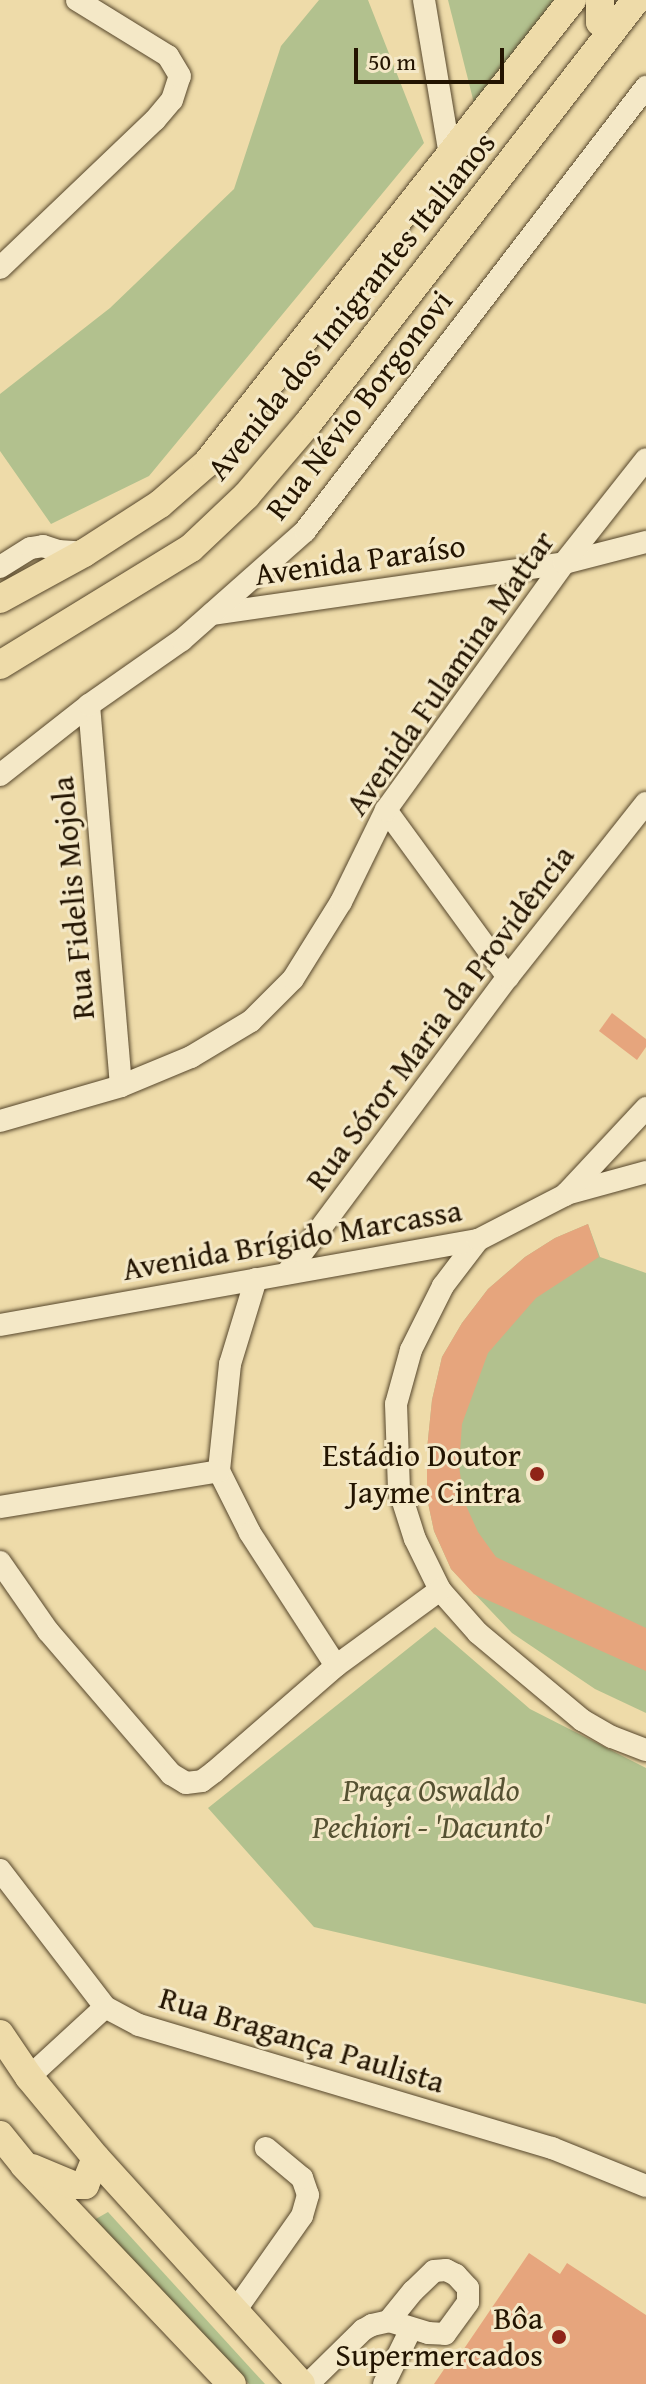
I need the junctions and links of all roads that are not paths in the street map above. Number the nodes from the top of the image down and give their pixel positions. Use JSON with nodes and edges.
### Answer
{"nodes":[{"id":1,"x":77,"y":0,"type":"edge"},
{"id":2,"x":424,"y":0,"type":"edge"},
{"id":3,"x":572,"y":0,"type":"edge"},
{"id":4,"x":600,"y":0,"type":"edge"},
{"id":5,"x":636,"y":0,"type":"edge"},
{"id":6,"x":613,"y":30,"type":"junction"},
{"id":7,"x":646,"y":87,"type":"edge"},
{"id":8,"x":450,"y":156,"type":"junction"},
{"id":9,"x":0,"y":268,"type":"edge"},
{"id":10,"x":646,"y":459,"type":"edge"},
{"id":11,"x":646,"y":542,"type":"edge"},
{"id":12,"x":84,"y":553,"type":"junction"},
{"id":13,"x":564,"y":563,"type":"junction"},
{"id":14,"x":0,"y":567,"type":"edge"},
{"id":15,"x":0,"y":599,"type":"edge"},
{"id":16,"x":212,"y":614,"type":"junction"},
{"id":17,"x":0,"y":665,"type":"edge"},
{"id":18,"x":89,"y":705,"type":"junction"},
{"id":19,"x":0,"y":775,"type":"edge"},
{"id":20,"x":646,"y":803,"type":"edge"},
{"id":21,"x":386,"y":810,"type":"junction"},
{"id":22,"x":508,"y":977,"type":"junction"},
{"id":23,"x":121,"y":1086,"type":"junction"},
{"id":24,"x":646,"y":1108,"type":"edge"},
{"id":25,"x":0,"y":1121,"type":"edge"},
{"id":26,"x":637,"y":1133,"type":"edge"},
{"id":27,"x":646,"y":1172,"type":"edge"},
{"id":28,"x":565,"y":1195,"type":"junction"},
{"id":29,"x":478,"y":1240,"type":"junction"},
{"id":30,"x":287,"y":1273,"type":"junction"},
{"id":31,"x":256,"y":1279,"type":"junction"},
{"id":32,"x":0,"y":1325,"type":"edge"},
{"id":33,"x":219,"y":1471,"type":"junction"},
{"id":34,"x":0,"y":1507,"type":"edge"},
{"id":35,"x":0,"y":1562,"type":"edge"},
{"id":36,"x":440,"y":1590,"type":"junction"},
{"id":37,"x":336,"y":1666,"type":"junction"},
{"id":38,"x":646,"y":1750,"type":"edge"},
{"id":39,"x":0,"y":1870,"type":"edge"},
{"id":40,"x":105,"y":2007,"type":"junction"},
{"id":41,"x":0,"y":2034,"type":"edge"},
{"id":42,"x":29,"y":2077,"type":"junction"},
{"id":43,"x":0,"y":2135,"type":"edge"},
{"id":44,"x":266,"y":2148,"type":"dead end"},
{"id":45,"x":96,"y":2158,"type":"junction"},
{"id":46,"x":12,"y":2159,"type":"edge"},
{"id":47,"x":646,"y":2186,"type":"edge"},
{"id":48,"x":235,"y":2311,"type":"junction"},
{"id":49,"x":389,"y":2321,"type":"junction"},
{"id":50,"x":411,"y":2329,"type":"junction"},
{"id":51,"x":232,"y":2384,"type":"edge"},
{"id":52,"x":301,"y":2384,"type":"edge"},
{"id":53,"x":308,"y":2384,"type":"edge"},
{"id":54,"x":384,"y":2384,"type":"edge"}],
"edges":[{"from":1,"to":9,"type":"street"},
{"from":2,"to":8,"type":"street"},
{"from":3,"to":8,"type":"main road","name":"Avenida dos Imigrantes Italianos"},
{"from":4,"to":6,"type":"main road"},
{"from":5,"to":6,"type":"main road","name":"Avenida dos Imigrantes Italianos"},
{"from":6,"to":17,"type":"main road","name":"Avenida dos Imigrantes Italianos"},
{"from":7,"to":16,"type":"street","name":"Rua Névio Borgonovi"},
{"from":8,"to":12,"type":"main road","name":"Avenida dos Imigrantes Italianos"},
{"from":10,"to":13,"type":"street","name":"Avenida Fulamina Mattar"},
{"from":11,"to":13,"type":"street","name":"Avenida Paraíso"},
{"from":12,"to":14,"type":"street"},
{"from":12,"to":15,"type":"main road","name":"Avenida dos Imigrantes Italianos"},
{"from":13,"to":16,"type":"street","name":"Avenida Paraíso"},
{"from":13,"to":21,"type":"street","name":"Avenida Fulamina Mattar"},
{"from":16,"to":18,"type":"street","name":"Rua Névio Borgonovi"},
{"from":18,"to":19,"type":"street","name":"Rua Névio Borgonovi"},
{"from":18,"to":23,"type":"street","name":"Rua Fidelis Mojola"},
{"from":20,"to":22,"type":"street","name":"Rua Sóror Maria da Providência"},
{"from":21,"to":22,"type":"street"},
{"from":21,"to":23,"type":"street","name":"Avenida Fulamina Mattar"},
{"from":22,"to":30,"type":"street","name":"Rua Sóror Maria da Providência"},
{"from":23,"to":25,"type":"street","name":"Avenida Fulamina Mattar"},
{"from":24,"to":26,"type":"street","name":"Avenida Brígido Marcassa"},
{"from":26,"to":28,"type":"street","name":"Avenida Brígido Marcassa"},
{"from":27,"to":28,"type":"street"},
{"from":28,"to":29,"type":"street","name":"Avenida Brígido Marcassa"},
{"from":29,"to":30,"type":"street","name":"Avenida Brígido Marcassa"},
{"from":29,"to":36,"type":"street"},
{"from":30,"to":31,"type":"street","name":"Avenida Brígido Marcassa"},
{"from":31,"to":32,"type":"street","name":"Avenida Brígido Marcassa"},
{"from":31,"to":33,"type":"street"},
{"from":33,"to":34,"type":"street"},
{"from":33,"to":37,"type":"street"},
{"from":35,"to":37,"type":"street"},
{"from":36,"to":37,"type":"street"},
{"from":36,"to":38,"type":"street"},
{"from":39,"to":40,"type":"street","name":"Rua Bragança Paulista"},
{"from":40,"to":42,"type":"street"},
{"from":40,"to":47,"type":"street","name":"Rua Bragança Paulista"},
{"from":41,"to":42,"type":"main road"},
{"from":42,"to":45,"type":"main road"},
{"from":43,"to":46,"type":"main road"},
{"from":44,"to":48,"type":"street"},
{"from":45,"to":46,"type":"main road"},
{"from":45,"to":48,"type":"main road"},
{"from":46,"to":51,"type":"main road"},
{"from":48,"to":52,"type":"main road"},
{"from":49,"to":50,"type":"street"},
{"from":49,"to":50,"type":"street"},
{"from":49,"to":53,"type":"street"},
{"from":50,"to":54,"type":"street"}]}
